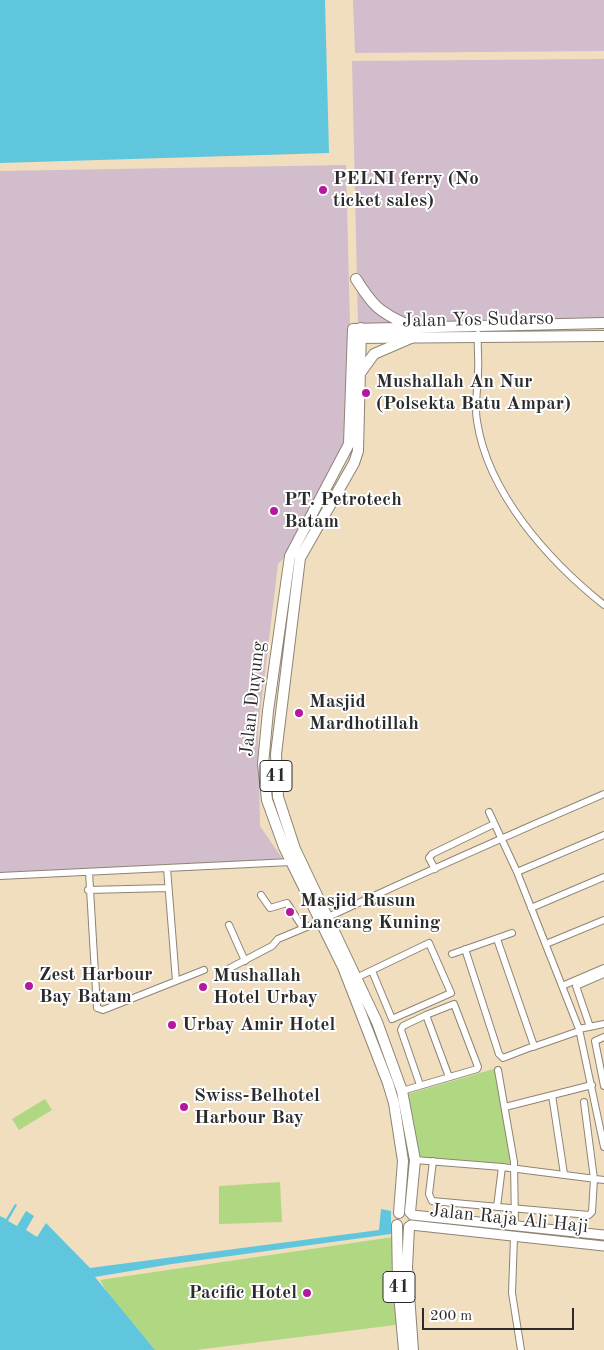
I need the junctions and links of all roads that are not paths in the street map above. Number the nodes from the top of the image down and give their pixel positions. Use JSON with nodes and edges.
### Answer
{"nodes":[{"id":1,"x":356,"y":279,"type":"dead end"},
{"id":2,"x":604,"y":323,"type":"edge"},
{"id":3,"x":478,"y":325,"type":"junction"},
{"id":4,"x":411,"y":326,"type":"junction"},
{"id":5,"x":357,"y":333,"type":"junction"},
{"id":6,"x":604,"y":336,"type":"edge"},
{"id":7,"x":411,"y":338,"type":"junction"},
{"id":8,"x":477,"y":338,"type":"junction"},
{"id":9,"x":360,"y":374,"type":"junction"},
{"id":10,"x":604,"y":605,"type":"edge"},
{"id":11,"x":268,"y":711,"type":"junction"},
{"id":12,"x":281,"y":712,"type":"junction"},
{"id":13,"x":604,"y":794,"type":"edge"},
{"id":14,"x":489,"y":812,"type":"dead end"},
{"id":15,"x":494,"y":824,"type":"junction"},
{"id":16,"x":604,"y":835,"type":"edge"},
{"id":17,"x":501,"y":838,"type":"junction"},
{"id":18,"x":291,"y":862,"type":"junction"},
{"id":19,"x":167,"y":868,"type":"junction"},
{"id":20,"x":435,"y":869,"type":"junction"},
{"id":21,"x":89,"y":872,"type":"junction"},
{"id":22,"x":517,"y":872,"type":"junction"},
{"id":23,"x":0,"y":876,"type":"edge"},
{"id":24,"x":604,"y":877,"type":"edge"},
{"id":25,"x":168,"y":888,"type":"junction"},
{"id":26,"x":88,"y":890,"type":"junction"},
{"id":27,"x":261,"y":895,"type":"dead end"},
{"id":28,"x":531,"y":908,"type":"junction"},
{"id":29,"x":324,"y":919,"type":"junction"},
{"id":30,"x":604,"y":920,"type":"edge"},
{"id":31,"x":229,"y":925,"type":"dead end"},
{"id":32,"x":303,"y":928,"type":"junction"},
{"id":33,"x":512,"y":934,"type":"dead end"},
{"id":34,"x":497,"y":938,"type":"junction"},
{"id":35,"x":546,"y":944,"type":"junction"},
{"id":36,"x":465,"y":950,"type":"junction"},
{"id":37,"x":452,"y":954,"type":"dead end"},
{"id":38,"x":245,"y":961,"type":"junction"},
{"id":39,"x":230,"y":968,"type":"dead end"},
{"id":40,"x":604,"y":968,"type":"edge"},
{"id":41,"x":204,"y":970,"type":"dead end"},
{"id":42,"x":372,"y":971,"type":"junction"},
{"id":43,"x":604,"y":974,"type":"edge"},
{"id":44,"x":356,"y":978,"type":"junction"},
{"id":45,"x":176,"y":981,"type":"junction"},
{"id":46,"x":562,"y":986,"type":"junction"},
{"id":47,"x":426,"y":1015,"type":"junction"},
{"id":48,"x":390,"y":1016,"type":"junction"},
{"id":49,"x":371,"y":1019,"type":"junction"},
{"id":50,"x":604,"y":1024,"type":"edge"},
{"id":51,"x":590,"y":1027,"type":"junction"},
{"id":52,"x":579,"y":1030,"type":"junction"},
{"id":53,"x":604,"y":1037,"type":"edge"},
{"id":54,"x":533,"y":1047,"type":"junction"},
{"id":55,"x":498,"y":1070,"type":"dead end"},
{"id":56,"x":449,"y":1077,"type":"junction"},
{"id":57,"x":420,"y":1085,"type":"junction"},
{"id":58,"x":592,"y":1085,"type":"junction"},
{"id":59,"x":604,"y":1085,"type":"edge"},
{"id":60,"x":402,"y":1091,"type":"junction"},
{"id":61,"x":552,"y":1095,"type":"junction"},
{"id":62,"x":584,"y":1102,"type":"dead end"},
{"id":63,"x":505,"y":1107,"type":"junction"},
{"id":64,"x":604,"y":1143,"type":"edge"},
{"id":65,"x":415,"y":1160,"type":"junction"},
{"id":66,"x":433,"y":1161,"type":"junction"},
{"id":67,"x":502,"y":1167,"type":"junction"},
{"id":68,"x":514,"y":1169,"type":"junction"},
{"id":69,"x":564,"y":1174,"type":"junction"},
{"id":70,"x":594,"y":1179,"type":"junction"},
{"id":71,"x":604,"y":1180,"type":"edge"},
{"id":72,"x":497,"y":1207,"type":"junction"},
{"id":73,"x":515,"y":1208,"type":"junction"},
{"id":74,"x":408,"y":1219,"type":"junction"},
{"id":75,"x":452,"y":1219,"type":"junction"},
{"id":76,"x":515,"y":1225,"type":"junction"},
{"id":77,"x":450,"y":1230,"type":"junction"},
{"id":78,"x":604,"y":1235,"type":"edge"},
{"id":79,"x":514,"y":1237,"type":"junction"},
{"id":80,"x":604,"y":1246,"type":"edge"},
{"id":81,"x":404,"y":1350,"type":"edge"},
{"id":82,"x":413,"y":1350,"type":"edge"},
{"id":83,"x":521,"y":1350,"type":"edge"}],
"edges":[{"from":1,"to":4,"type":"main road"},
{"from":2,"to":3,"type":"main road","name":"Jalan Yos Sudarso"},
{"from":3,"to":4,"type":"main road","name":"Jalan Yos Sudarso"},
{"from":3,"to":8,"type":"street"},
{"from":4,"to":5,"type":"main road","name":"Jalan Yos Sudarso"},
{"from":5,"to":7,"type":"main road","name":"Jalan Yos Sudarso"},
{"from":5,"to":9,"type":"main road","name":"Jalan Duyung","number":"41"},
{"from":5,"to":11,"type":"main road","name":"Jalan Duyung","number":"41"},
{"from":6,"to":8,"type":"main road","name":"Jalan Yos Sudarso"},
{"from":7,"to":8,"type":"main road","name":"Jalan Yos Sudarso"},
{"from":7,"to":9,"type":"main road"},
{"from":8,"to":10,"type":"street"},
{"from":9,"to":12,"type":"main road","name":"Jalan Duyung","number":"41"},
{"from":11,"to":12,"type":"main road"},
{"from":11,"to":18,"type":"main road","name":"Jalan Duyung","number":"41"},
{"from":12,"to":29,"type":"main road","name":"Jalan Duyung","number":"41"},
{"from":13,"to":17,"type":"street"},
{"from":14,"to":15,"type":"street"},
{"from":15,"to":17,"type":"street"},
{"from":15,"to":20,"type":"street"},
{"from":16,"to":22,"type":"street"},
{"from":17,"to":20,"type":"street"},
{"from":17,"to":22,"type":"street"},
{"from":18,"to":19,"type":"street"},
{"from":18,"to":29,"type":"main road","name":"Jalan Duyung","number":"41"},
{"from":19,"to":21,"type":"street"},
{"from":19,"to":25,"type":"street"},
{"from":20,"to":29,"type":"street"},
{"from":21,"to":23,"type":"street"},
{"from":21,"to":26,"type":"street"},
{"from":22,"to":28,"type":"street"},
{"from":24,"to":28,"type":"street"},
{"from":25,"to":26,"type":"street"},
{"from":25,"to":45,"type":"street"},
{"from":26,"to":45,"type":"street"},
{"from":27,"to":32,"type":"street"},
{"from":28,"to":35,"type":"street"},
{"from":29,"to":32,"type":"street"},
{"from":29,"to":44,"type":"main road","name":"Jalan Duyung","number":"41"},
{"from":29,"to":49,"type":"main road","name":"Jalan Duyung","number":"41"},
{"from":30,"to":35,"type":"street"},
{"from":31,"to":38,"type":"street"},
{"from":32,"to":38,"type":"street"},
{"from":33,"to":34,"type":"street"},
{"from":34,"to":36,"type":"street"},
{"from":34,"to":54,"type":"street"},
{"from":35,"to":46,"type":"street"},
{"from":36,"to":37,"type":"street"},
{"from":36,"to":54,"type":"street"},
{"from":38,"to":39,"type":"street"},
{"from":40,"to":46,"type":"street"},
{"from":41,"to":45,"type":"street"},
{"from":42,"to":44,"type":"street"},
{"from":42,"to":48,"type":"street"},
{"from":42,"to":48,"type":"street"},
{"from":43,"to":51,"type":"street"},
{"from":44,"to":49,"type":"main road","name":"Jalan Duyung","number":"41"},
{"from":46,"to":52,"type":"street"},
{"from":47,"to":56,"type":"street"},
{"from":47,"to":56,"type":"street"},
{"from":47,"to":57,"type":"street"},
{"from":48,"to":49,"type":"street"},
{"from":49,"to":60,"type":"main road","name":"Jalan Duyung","number":"41"},
{"from":49,"to":74,"type":"main road","name":"Jalan Duyung","number":"41"},
{"from":50,"to":51,"type":"street"},
{"from":51,"to":52,"type":"street"},
{"from":52,"to":54,"type":"street"},
{"from":52,"to":58,"type":"street"},
{"from":53,"to":59,"type":"street"},
{"from":55,"to":63,"type":"street"},
{"from":56,"to":57,"type":"street"},
{"from":57,"to":60,"type":"street"},
{"from":58,"to":61,"type":"street"},
{"from":58,"to":64,"type":"street"},
{"from":60,"to":65,"type":"main road","name":"Jalan Duyung","number":"41"},
{"from":61,"to":63,"type":"street"},
{"from":61,"to":69,"type":"street"},
{"from":62,"to":70,"type":"street"},
{"from":63,"to":68,"type":"street"},
{"from":65,"to":66,"type":"street"},
{"from":65,"to":74,"type":"main road","name":"Jalan Duyung","number":"41"},
{"from":66,"to":67,"type":"street"},
{"from":66,"to":72,"type":"street"},
{"from":67,"to":68,"type":"street"},
{"from":67,"to":72,"type":"street"},
{"from":68,"to":69,"type":"street"},
{"from":68,"to":73,"type":"street"},
{"from":69,"to":70,"type":"street"},
{"from":70,"to":71,"type":"street"},
{"from":70,"to":73,"type":"street"},
{"from":72,"to":73,"type":"street"},
{"from":73,"to":76,"type":"street"},
{"from":74,"to":75,"type":"main road","name":"Jalan Raja Ali Haji"},
{"from":74,"to":77,"type":"main road","name":"Jalan Raja Ali Haji"},
{"from":74,"to":81,"type":"main road","number":"41"},
{"from":74,"to":82,"type":"main road","name":"Jalan Duyung","number":"41"},
{"from":75,"to":76,"type":"main road","name":"Jalan Raja Ali Haji"},
{"from":75,"to":77,"type":"main road"},
{"from":76,"to":78,"type":"main road","name":"Jalan Raja Ali Haji"},
{"from":77,"to":79,"type":"main road","name":"Jalan Raja Ali Haji"},
{"from":79,"to":80,"type":"main road","name":"Jalan Raja Ali Haji"},
{"from":79,"to":83,"type":"street"}]}
